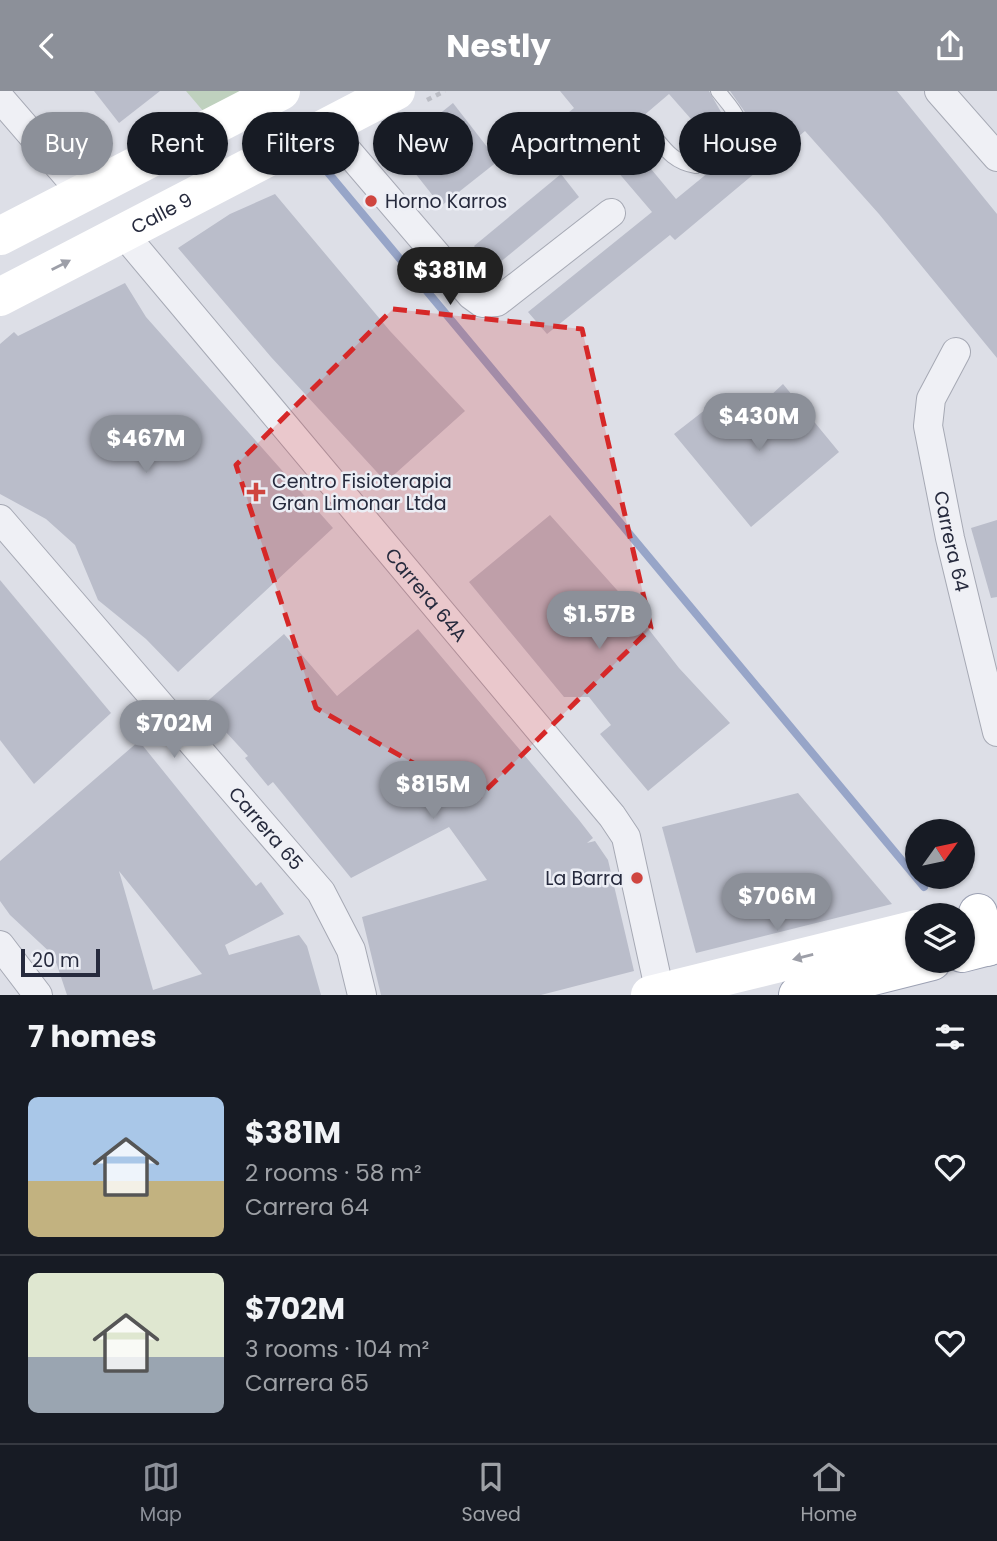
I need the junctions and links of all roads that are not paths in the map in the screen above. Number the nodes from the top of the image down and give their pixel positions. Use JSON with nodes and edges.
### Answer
{"nodes":[{"id":1,"x":281,"y":91,"type":"edge"},
{"id":2,"x":396,"y":91,"type":"edge"},
{"id":3,"x":718,"y":91,"type":"edge"},
{"id":4,"x":939,"y":91,"type":"edge"},
{"id":5,"x":0,"y":98,"type":"edge"},
{"id":6,"x":356,"y":112,"type":"edge"},
{"id":7,"x":665,"y":150,"type":"edge"},
{"id":8,"x":997,"y":157,"type":"edge"},
{"id":9,"x":359,"y":164,"type":"edge"},
{"id":10,"x":242,"y":171,"type":"edge"},
{"id":11,"x":83,"y":194,"type":"junction"},
{"id":12,"x":611,"y":213,"type":"dead end"},
{"id":13,"x":123,"y":233,"type":"junction"},
{"id":14,"x":0,"y":236,"type":"edge"},
{"id":15,"x":0,"y":297,"type":"edge"},
{"id":16,"x":956,"y":352,"type":"dead end"},
{"id":17,"x":0,"y":519,"type":"edge"},
{"id":18,"x":997,"y":732,"type":"edge"},
{"id":19,"x":905,"y":932,"type":"edge"},
{"id":20,"x":0,"y":945,"type":"edge"},
{"id":21,"x":905,"y":968,"type":"edge"},
{"id":22,"x":655,"y":994,"type":"edge"},
{"id":23,"x":38,"y":995,"type":"edge"},
{"id":24,"x":362,"y":995,"type":"edge"},
{"id":25,"x":799,"y":995,"type":"edge"}],
"edges":[{"from":1,"to":11,"type":"main road"},
{"from":2,"to":6,"type":"main road","name":"Calle 9"},
{"from":3,"to":7,"type":"lane"},
{"from":4,"to":8,"type":"street"},
{"from":5,"to":11,"type":"street"},
{"from":9,"to":12,"type":"street"},
{"from":10,"to":13,"type":"main road","name":"Calle 9"},
{"from":11,"to":14,"type":"main road"},
{"from":15,"to":13,"type":"main road","name":"Calle 9","one_way":true},
{"from":13,"to":22,"type":"street","name":"Carrera 64A"},
{"from":16,"to":18,"type":"street","name":"Carrera 64"},
{"from":17,"to":24,"type":"street","name":"Carrera 65"},
{"from":19,"to":22,"type":"main road","one_way":true},
{"from":20,"to":23,"type":"street"},
{"from":21,"to":25,"type":"main road"}]}
